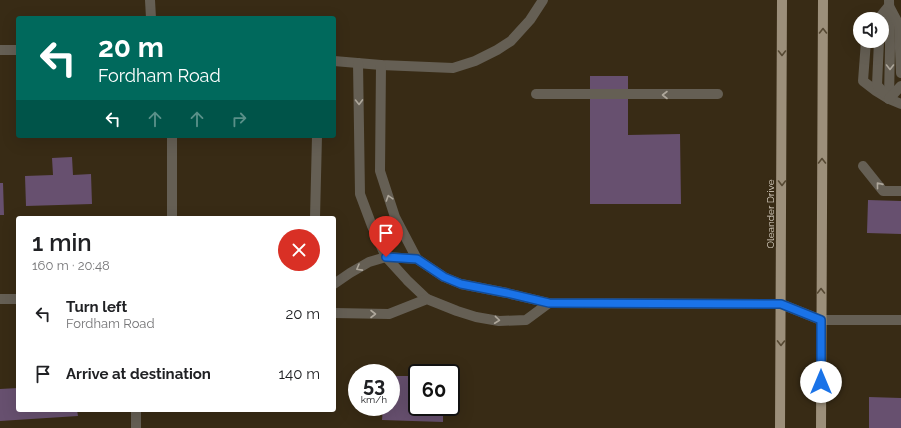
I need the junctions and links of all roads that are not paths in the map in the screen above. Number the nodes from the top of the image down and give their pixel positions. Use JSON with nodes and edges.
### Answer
{"nodes":[{"id":1,"x":150,"y":0,"type":"edge"},
{"id":2,"x":543,"y":0,"type":"edge"},
{"id":3,"x":782,"y":0,"type":"edge"},
{"id":4,"x":823,"y":0,"type":"edge"},
{"id":5,"x":889,"y":3,"type":"edge"},
{"id":6,"x":883,"y":12,"type":"edge"},
{"id":7,"x":150,"y":16,"type":"edge"},
{"id":8,"x":865,"y":48,"type":"edge"},
{"id":9,"x":879,"y":48,"type":"edge"},
{"id":10,"x":0,"y":50,"type":"edge"},
{"id":11,"x":16,"y":50,"type":"edge"},
{"id":12,"x":336,"y":61,"type":"edge"},
{"id":13,"x":358,"y":63,"type":"junction"},
{"id":14,"x":381,"y":65,"type":"junction"},
{"id":15,"x":901,"y":73,"type":"edge"},
{"id":16,"x":901,"y":86,"type":"edge"},
{"id":17,"x":536,"y":94,"type":"dead end"},
{"id":18,"x":718,"y":94,"type":"dead end"},
{"id":19,"x":889,"y":99,"type":"junction"},
{"id":20,"x":901,"y":104,"type":"edge"},
{"id":21,"x":172,"y":138,"type":"edge"},
{"id":22,"x":317,"y":138,"type":"edge"},
{"id":23,"x":863,"y":166,"type":"dead end"},
{"id":24,"x":901,"y":191,"type":"edge"},
{"id":25,"x":172,"y":216,"type":"edge"},
{"id":26,"x":315,"y":216,"type":"edge"},
{"id":27,"x":386,"y":257,"type":"junction"},
{"id":28,"x":417,"y":259,"type":"junction"},
{"id":29,"x":336,"y":283,"type":"edge"},
{"id":30,"x":0,"y":299,"type":"edge"},
{"id":31,"x":16,"y":299,"type":"edge"},
{"id":32,"x":427,"y":300,"type":"junction"},
{"id":33,"x":549,"y":303,"type":"junction"},
{"id":34,"x":781,"y":304,"type":"junction"},
{"id":35,"x":336,"y":313,"type":"edge"},
{"id":36,"x":821,"y":320,"type":"junction"},
{"id":37,"x":901,"y":320,"type":"edge"},
{"id":38,"x":136,"y":412,"type":"edge"},
{"id":39,"x":136,"y":428,"type":"edge"},
{"id":40,"x":780,"y":428,"type":"edge"},
{"id":41,"x":821,"y":428,"type":"edge"}],
"edges":[{"from":1,"to":7,"type":"street"},
{"from":2,"to":14,"type":"street"},
{"from":3,"to":34,"type":"main road","name":"Oleander Drive","one_way":true},
{"from":36,"to":4,"type":"main road","one_way":true},
{"from":5,"to":6,"type":"street"},
{"from":5,"to":15,"type":"street"},
{"from":5,"to":19,"type":"street","one_way":true},
{"from":8,"to":19,"type":"street"},
{"from":9,"to":19,"type":"street"},
{"from":10,"to":11,"type":"street"},
{"from":12,"to":13,"type":"street"},
{"from":13,"to":14,"type":"street"},
{"from":13,"to":27,"type":"street","one_way":true},
{"from":28,"to":14,"type":"street","one_way":true},
{"from":16,"to":19,"type":"street"},
{"from":18,"to":17,"type":"street","one_way":true},
{"from":19,"to":20,"type":"street"},
{"from":21,"to":25,"type":"street"},
{"from":22,"to":26,"type":"street"},
{"from":24,"to":23,"type":"street","one_way":true},
{"from":27,"to":28,"type":"street"},
{"from":27,"to":29,"type":"street","one_way":true},
{"from":27,"to":32,"type":"street"},
{"from":28,"to":33,"type":"street"},
{"from":30,"to":31,"type":"street"},
{"from":32,"to":33,"type":"street","one_way":true},
{"from":35,"to":32,"type":"street","one_way":true},
{"from":33,"to":34,"type":"street"},
{"from":34,"to":36,"type":"street"},
{"from":34,"to":40,"type":"main road","name":"Oleander Drive","one_way":true},
{"from":36,"to":37,"type":"street"},
{"from":36,"to":41,"type":"main road"},
{"from":38,"to":39,"type":"street"}]}
